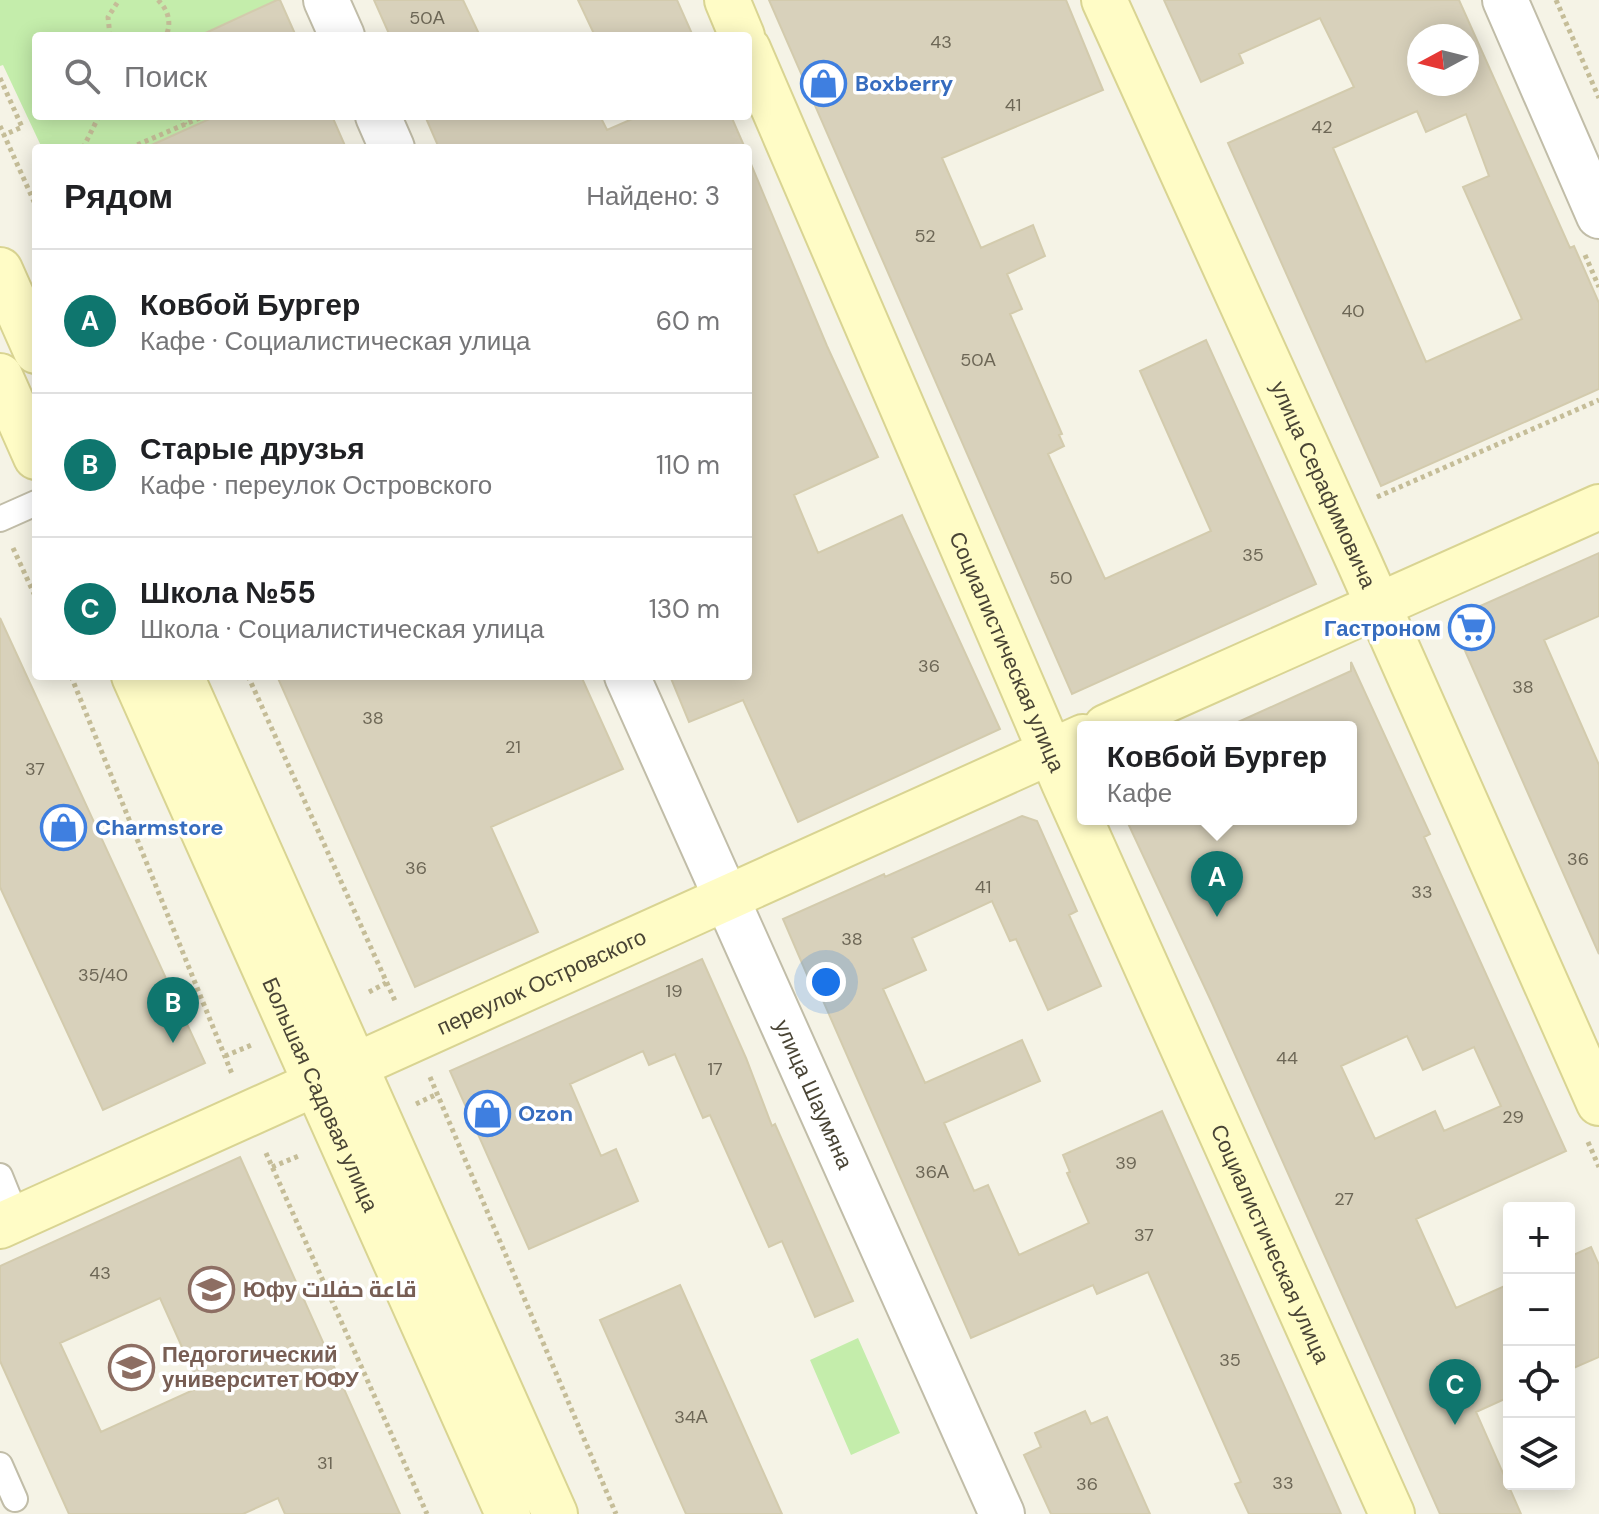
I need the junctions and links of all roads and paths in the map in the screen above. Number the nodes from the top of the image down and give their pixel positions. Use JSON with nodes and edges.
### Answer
{"nodes":[{"id":1,"x":119,"y":0,"type":"edge"},
{"id":2,"x":158,"y":0,"type":"edge"},
{"id":3,"x":326,"y":0,"type":"edge"},
{"id":4,"x":727,"y":0,"type":"edge"},
{"id":5,"x":1104,"y":0,"type":"edge"},
{"id":6,"x":1505,"y":0,"type":"edge"},
{"id":7,"x":1556,"y":0,"type":"edge"},
{"id":8,"x":110,"y":32,"type":"edge"},
{"id":9,"x":167,"y":32,"type":"edge"},
{"id":10,"x":340,"y":32,"type":"edge"},
{"id":11,"x":740,"y":32,"type":"edge"},
{"id":12,"x":752,"y":58,"type":"edge"},
{"id":13,"x":0,"y":78,"type":"edge"},
{"id":14,"x":1599,"y":98,"type":"edge"},
{"id":15,"x":97,"y":120,"type":"edge"},
{"id":16,"x":183,"y":120,"type":"edge"},
{"id":17,"x":196,"y":120,"type":"edge"},
{"id":18,"x":380,"y":120,"type":"edge"},
{"id":19,"x":185,"y":125,"type":"junction"},
{"id":20,"x":0,"y":126,"type":"edge"},
{"id":21,"x":4,"y":135,"type":"junction"},
{"id":22,"x":85,"y":144,"type":"edge"},
{"id":23,"x":140,"y":144,"type":"edge"},
{"id":24,"x":390,"y":144,"type":"edge"},
{"id":25,"x":32,"y":188,"type":"edge"},
{"id":26,"x":1599,"y":216,"type":"edge"},
{"id":27,"x":0,"y":270,"type":"edge"},
{"id":28,"x":32,"y":342,"type":"edge"},
{"id":29,"x":0,"y":376,"type":"edge"},
{"id":30,"x":1599,"y":400,"type":"edge"},
{"id":31,"x":32,"y":448,"type":"edge"},
{"id":32,"x":1373,"y":499,"type":"dead end"},
{"id":33,"x":32,"y":505,"type":"edge"},
{"id":34,"x":1599,"y":507,"type":"edge"},
{"id":35,"x":0,"y":519,"type":"edge"},
{"id":36,"x":32,"y":589,"type":"edge"},
{"id":37,"x":1377,"y":604,"type":"junction"},
{"id":38,"x":136,"y":680,"type":"edge"},
{"id":39,"x":183,"y":680,"type":"edge"},
{"id":40,"x":250,"y":680,"type":"edge"},
{"id":41,"x":629,"y":680,"type":"edge"},
{"id":42,"x":1119,"y":721,"type":"edge"},
{"id":43,"x":1067,"y":744,"type":"edge"},
{"id":44,"x":1077,"y":768,"type":"edge"},
{"id":45,"x":1101,"y":825,"type":"edge"},
{"id":46,"x":726,"y":898,"type":"junction"},
{"id":47,"x":414,"y":1038,"type":"junction"},
{"id":48,"x":355,"y":1066,"type":"junction"},
{"id":49,"x":316,"y":1083,"type":"junction"},
{"id":50,"x":1599,"y":1103,"type":"edge"},
{"id":51,"x":0,"y":1176,"type":"edge"},
{"id":52,"x":9,"y":1222,"type":"edge"},
{"id":53,"x":0,"y":1465,"type":"edge"},
{"id":54,"x":15,"y":1499,"type":"dead end"},
{"id":55,"x":508,"y":1514,"type":"edge"},
{"id":56,"x":555,"y":1514,"type":"edge"},
{"id":57,"x":616,"y":1514,"type":"edge"},
{"id":58,"x":1002,"y":1514,"type":"edge"},
{"id":59,"x":1392,"y":1514,"type":"edge"}],
"edges":[{"from":1,"to":8,"type":"path"},
{"from":2,"to":9,"type":"path"},
{"from":3,"to":10,"type":"street"},
{"from":4,"to":11,"type":"street"},
{"from":5,"to":37,"type":"street","name":"улица Серафимовича"},
{"from":6,"to":26,"type":"street"},
{"from":7,"to":14,"type":"path"},
{"from":12,"to":43,"type":"street","name":"Социалистическая улица"},
{"from":13,"to":21,"type":"path"},
{"from":15,"to":22,"type":"path"},
{"from":16,"to":19,"type":"path"},
{"from":17,"to":19,"type":"path"},
{"from":18,"to":24,"type":"street"},
{"from":19,"to":23,"type":"path"},
{"from":20,"to":21,"type":"path"},
{"from":21,"to":25,"type":"path"},
{"from":27,"to":28,"type":"street"},
{"from":29,"to":31,"type":"street"},
{"from":30,"to":32,"type":"path"},
{"from":33,"to":35,"type":"lane"},
{"from":34,"to":37,"type":"street"},
{"from":35,"to":36,"type":"path"},
{"from":37,"to":42,"type":"street"},
{"from":37,"to":50,"type":"street","name":"улица Серафимовича"},
{"from":38,"to":49,"type":"street","name":"Большая Садовая улица"},
{"from":39,"to":48,"type":"street","name":"Большая Садовая улица"},
{"from":40,"to":47,"type":"path"},
{"from":41,"to":46,"type":"street","name":"улица Шаумяна"},
{"from":43,"to":44,"type":"street","name":"Социалистическая улица"},
{"from":43,"to":46,"type":"street","name":"переулок Островского"},
{"from":45,"to":59,"type":"street","name":"Социалистическая улица"},
{"from":46,"to":47,"type":"street","name":"переулок Островского"},
{"from":46,"to":58,"type":"street","name":"улица Шаумяна"},
{"from":47,"to":48,"type":"street","name":"переулок Островского"},
{"from":47,"to":57,"type":"path"},
{"from":48,"to":49,"type":"street","name":"переулок Островского"},
{"from":48,"to":56,"type":"street","name":"Большая Садовая улица"},
{"from":49,"to":52,"type":"street","name":"переулок Островского"},
{"from":49,"to":55,"type":"street","name":"Большая Садовая улица"},
{"from":51,"to":52,"type":"lane"},
{"from":53,"to":54,"type":"lane"}]}
